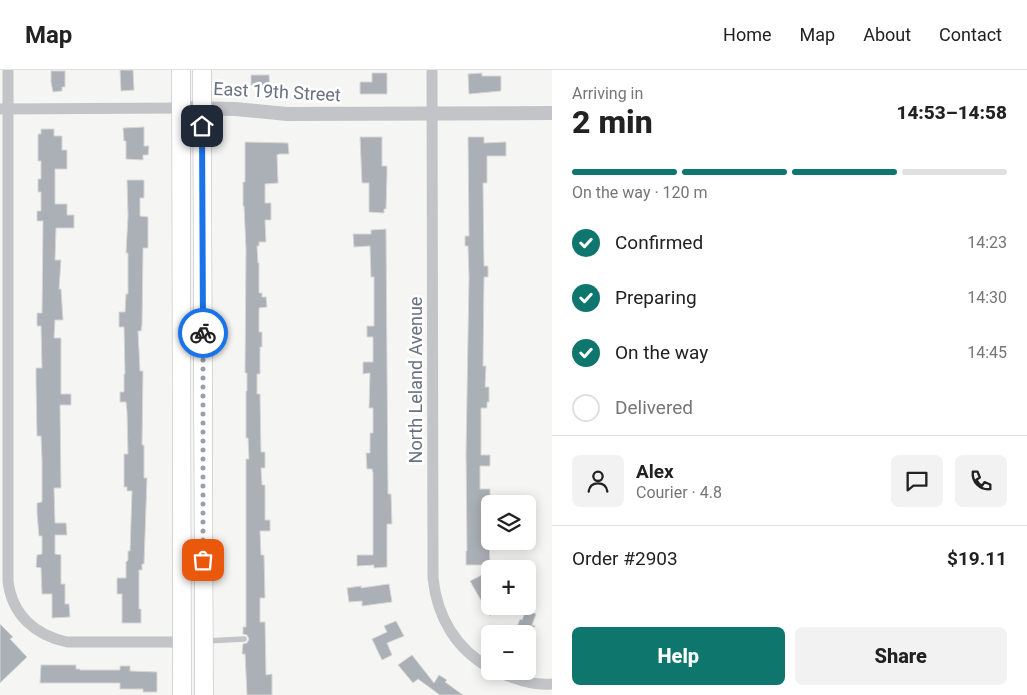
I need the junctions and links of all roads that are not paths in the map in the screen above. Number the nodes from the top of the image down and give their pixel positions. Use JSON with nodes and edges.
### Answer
{"nodes":[{"id":1,"x":8,"y":70,"type":"edge"},
{"id":2,"x":181,"y":70,"type":"edge"},
{"id":3,"x":202,"y":70,"type":"edge"},
{"id":4,"x":432,"y":70,"type":"edge"},
{"id":5,"x":181,"y":108,"type":"junction"},
{"id":6,"x":202,"y":108,"type":"junction"},
{"id":7,"x":4,"y":109,"type":"edge"},
{"id":8,"x":552,"y":113,"type":"edge"},
{"id":9,"x":432,"y":114,"type":"junction"},
{"id":10,"x":244,"y":639,"type":"dead end"},
{"id":11,"x":182,"y":642,"type":"junction"},
{"id":12,"x":204,"y":642,"type":"junction"},
{"id":13,"x":481,"y":662,"type":"edge"},
{"id":14,"x":518,"y":680,"type":"edge"},
{"id":15,"x":550,"y":688,"type":"edge"},
{"id":16,"x":182,"y":695,"type":"edge"},
{"id":17,"x":204,"y":695,"type":"edge"}],
"edges":[{"from":1,"to":7,"type":"street"},
{"from":2,"to":5,"type":"main road"},
{"from":3,"to":6,"type":"main road"},
{"from":4,"to":9,"type":"street","name":"North Leland Avenue"},
{"from":5,"to":6,"type":"street","name":"East 19th Street"},
{"from":5,"to":7,"type":"street","name":"East 19th Street"},
{"from":5,"to":11,"type":"main road"},
{"from":6,"to":9,"type":"street","name":"East 19th Street"},
{"from":6,"to":12,"type":"main road"},
{"from":7,"to":11,"type":"street"},
{"from":8,"to":9,"type":"street","name":"East 19th Street"},
{"from":9,"to":13,"type":"street","name":"North Leland Avenue"},
{"from":10,"to":12,"type":"lane"},
{"from":11,"to":16,"type":"main road"},
{"from":12,"to":17,"type":"main road"},
{"from":14,"to":15,"type":"street"}]}
